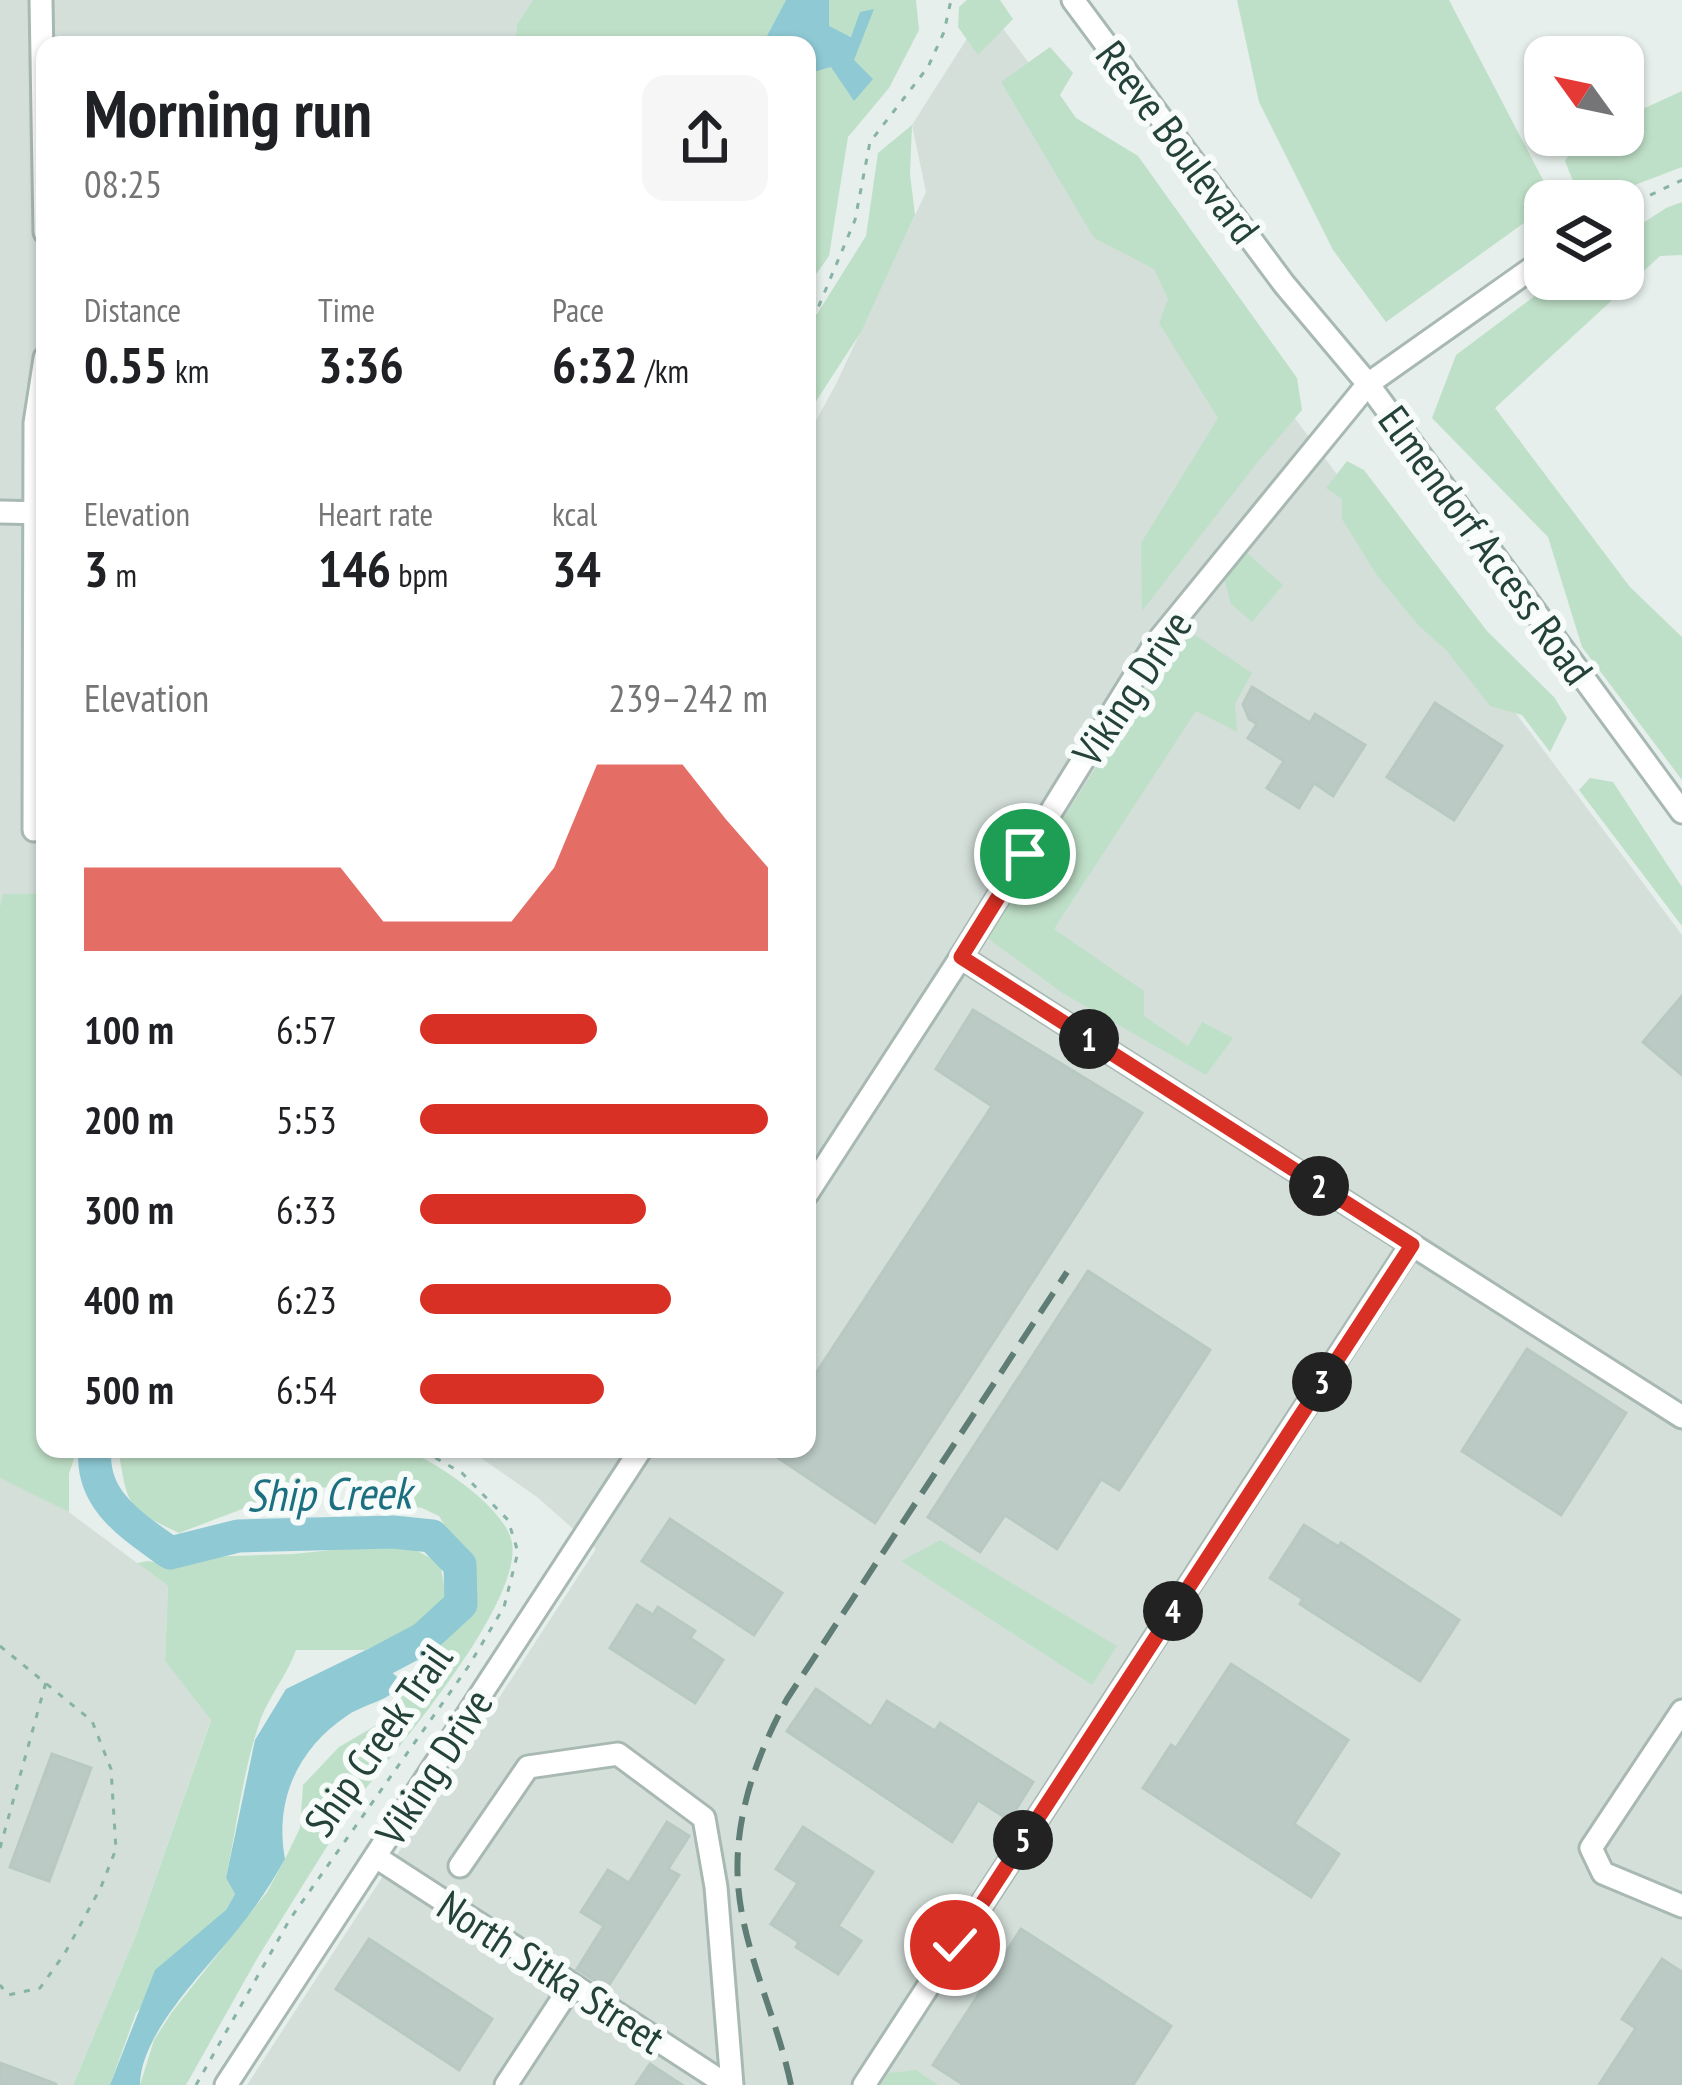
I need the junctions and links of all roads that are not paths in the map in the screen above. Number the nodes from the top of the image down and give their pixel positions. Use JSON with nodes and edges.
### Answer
{"nodes":[{"id":1,"x":41,"y":0,"type":"edge"},
{"id":2,"x":1073,"y":0,"type":"edge"},
{"id":3,"x":42,"y":36,"type":"edge"},
{"id":4,"x":1524,"y":274,"type":"edge"},
{"id":5,"x":1284,"y":284,"type":"joint"},
{"id":6,"x":1368,"y":384,"type":"junction"},
{"id":7,"x":0,"y":512,"type":"edge"},
{"id":8,"x":36,"y":513,"type":"edge"},
{"id":9,"x":36,"y":724,"type":"edge"},
{"id":10,"x":1682,"y":812,"type":"edge"},
{"id":11,"x":34,"y":830,"type":"dead end"},
{"id":12,"x":961,"y":957,"type":"junction"},
{"id":13,"x":816,"y":1180,"type":"edge"},
{"id":14,"x":1412,"y":1245,"type":"junction"},
{"id":15,"x":1682,"y":1417,"type":"edge"},
{"id":16,"x":635,"y":1458,"type":"edge"},
{"id":17,"x":1682,"y":1711,"type":"edge"},
{"id":18,"x":376,"y":1857,"type":"junction"},
{"id":19,"x":460,"y":1866,"type":"dead end"},
{"id":20,"x":1682,"y":1906,"type":"edge"},
{"id":21,"x":571,"y":1986,"type":"junction"},
{"id":22,"x":226,"y":2085,"type":"edge"},
{"id":23,"x":506,"y":2085,"type":"edge"},
{"id":24,"x":729,"y":2085,"type":"edge"},
{"id":25,"x":864,"y":2085,"type":"edge"}],
"edges":[{"from":1,"to":3,"type":"street"},
{"from":2,"to":5,"type":"street","name":"Reeve Boulevard"},
{"from":4,"to":6,"type":"street","name":"Viking Drive"},
{"from":5,"to":6,"type":"street","name":"Elmendorf Access Road"},
{"from":6,"to":10,"type":"street","name":"Elmendorf Access Road"},
{"from":6,"to":12,"type":"street","name":"Viking Drive"},
{"from":7,"to":8,"type":"street"},
{"from":9,"to":11,"type":"street"},
{"from":12,"to":13,"type":"street","name":"Viking Drive"},
{"from":12,"to":14,"type":"street"},
{"from":14,"to":15,"type":"street"},
{"from":14,"to":25,"type":"street"},
{"from":16,"to":18,"type":"street","name":"Viking Drive"},
{"from":17,"to":20,"type":"street"},
{"from":18,"to":21,"type":"street","name":"North Sitka Street"},
{"from":18,"to":22,"type":"street","name":"Viking Drive"},
{"from":19,"to":24,"type":"street"},
{"from":21,"to":23,"type":"street"},
{"from":21,"to":24,"type":"street","name":"North Sitka Street"}]}
